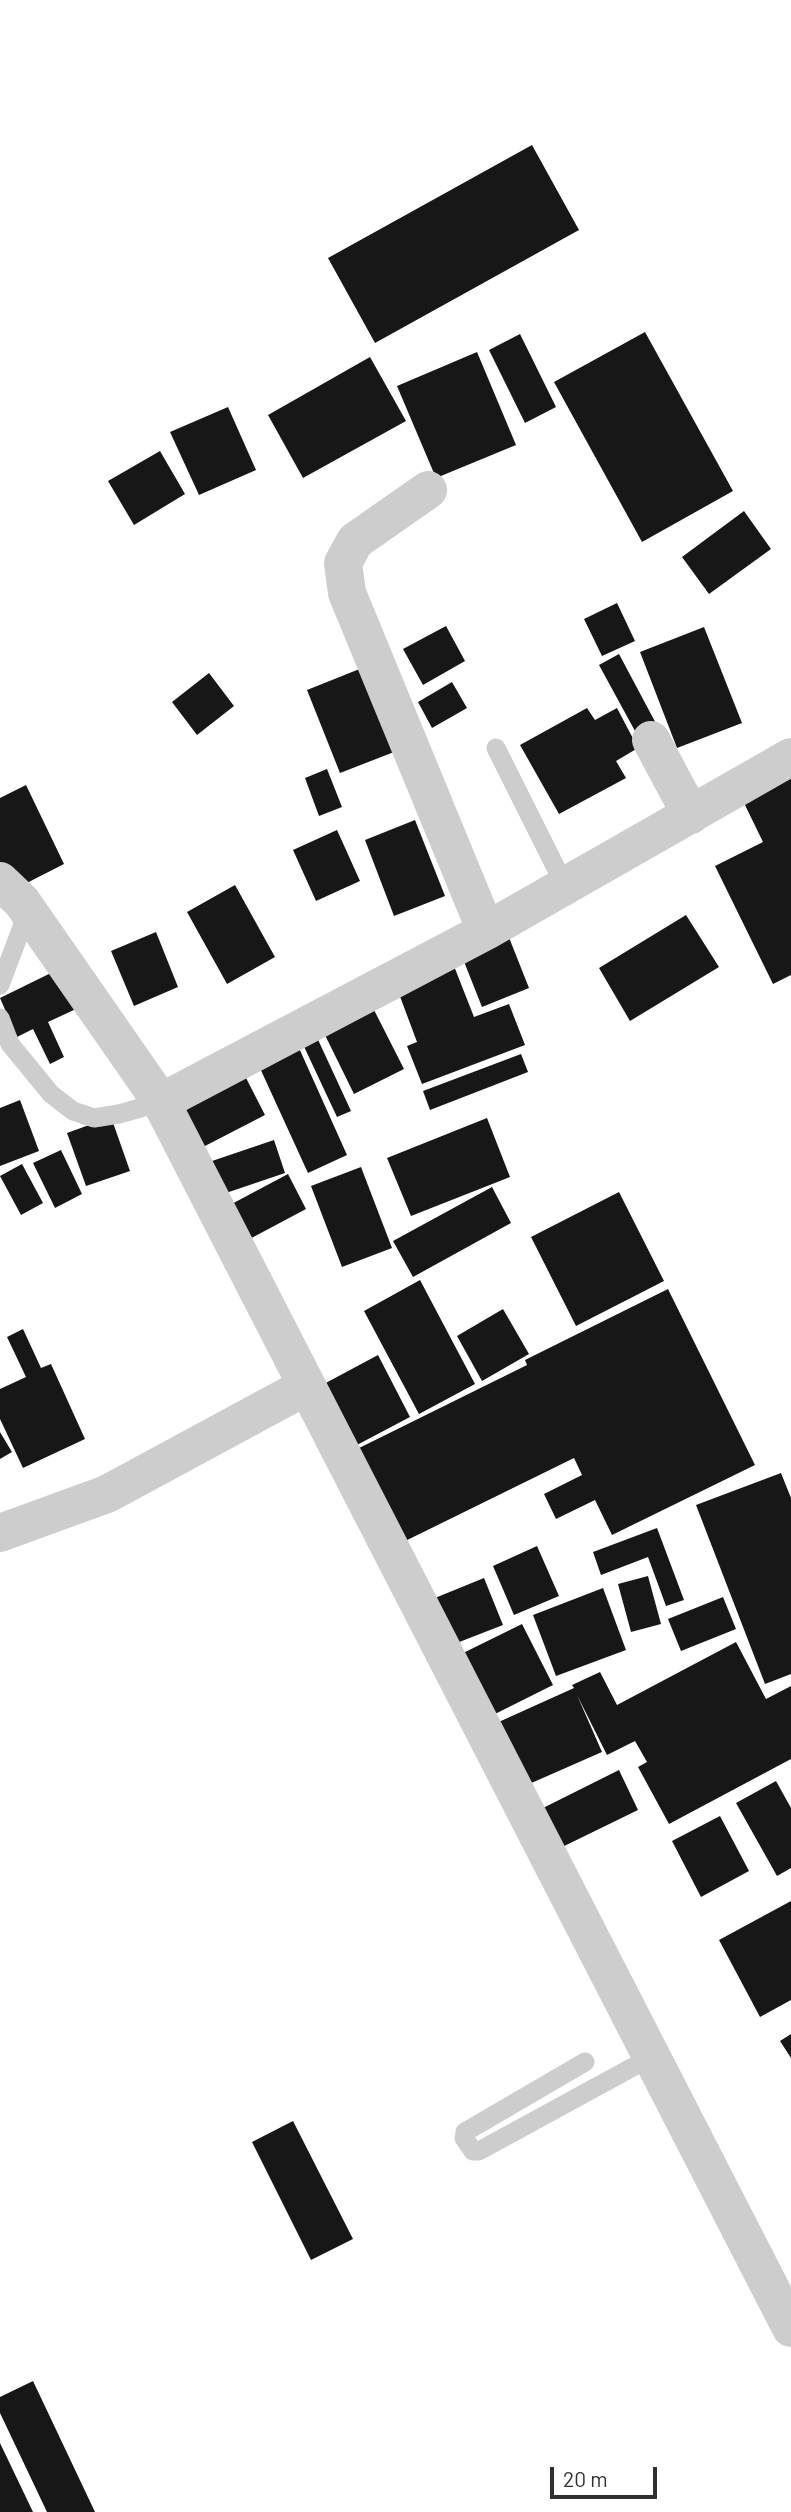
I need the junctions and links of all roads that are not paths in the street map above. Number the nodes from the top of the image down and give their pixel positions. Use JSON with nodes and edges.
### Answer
{"nodes":[{"id":1,"x":428,"y":490,"type":"dead end"},
{"id":2,"x":651,"y":740,"type":"dead end"},
{"id":3,"x":496,"y":748,"type":"dead end"},
{"id":4,"x":791,"y":757,"type":"edge"},
{"id":5,"x":691,"y":815,"type":"junction"},
{"id":6,"x":0,"y":881,"type":"edge"},
{"id":7,"x":565,"y":886,"type":"junction"},
{"id":8,"x":28,"y":911,"type":"junction"},
{"id":9,"x":486,"y":931,"type":"junction"},
{"id":10,"x":0,"y":985,"type":"edge"},
{"id":11,"x":0,"y":1018,"type":"edge"},
{"id":12,"x":161,"y":1102,"type":"junction"},
{"id":13,"x":305,"y":1387,"type":"junction"},
{"id":14,"x":0,"y":1533,"type":"edge"},
{"id":15,"x":653,"y":2056,"type":"junction"},
{"id":16,"x":585,"y":2062,"type":"dead end"},
{"id":17,"x":791,"y":2328,"type":"edge"}],
"edges":[{"from":1,"to":9,"type":"street"},
{"from":2,"to":5,"type":"street"},
{"from":3,"to":7,"type":"lane"},
{"from":4,"to":5,"type":"street"},
{"from":5,"to":7,"type":"street"},
{"from":6,"to":8,"type":"street"},
{"from":7,"to":9,"type":"street"},
{"from":8,"to":10,"type":"lane"},
{"from":8,"to":12,"type":"street"},
{"from":9,"to":12,"type":"street"},
{"from":11,"to":12,"type":"lane"},
{"from":12,"to":13,"type":"street"},
{"from":13,"to":14,"type":"street"},
{"from":13,"to":15,"type":"street"},
{"from":15,"to":16,"type":"lane"},
{"from":15,"to":17,"type":"street"}]}
